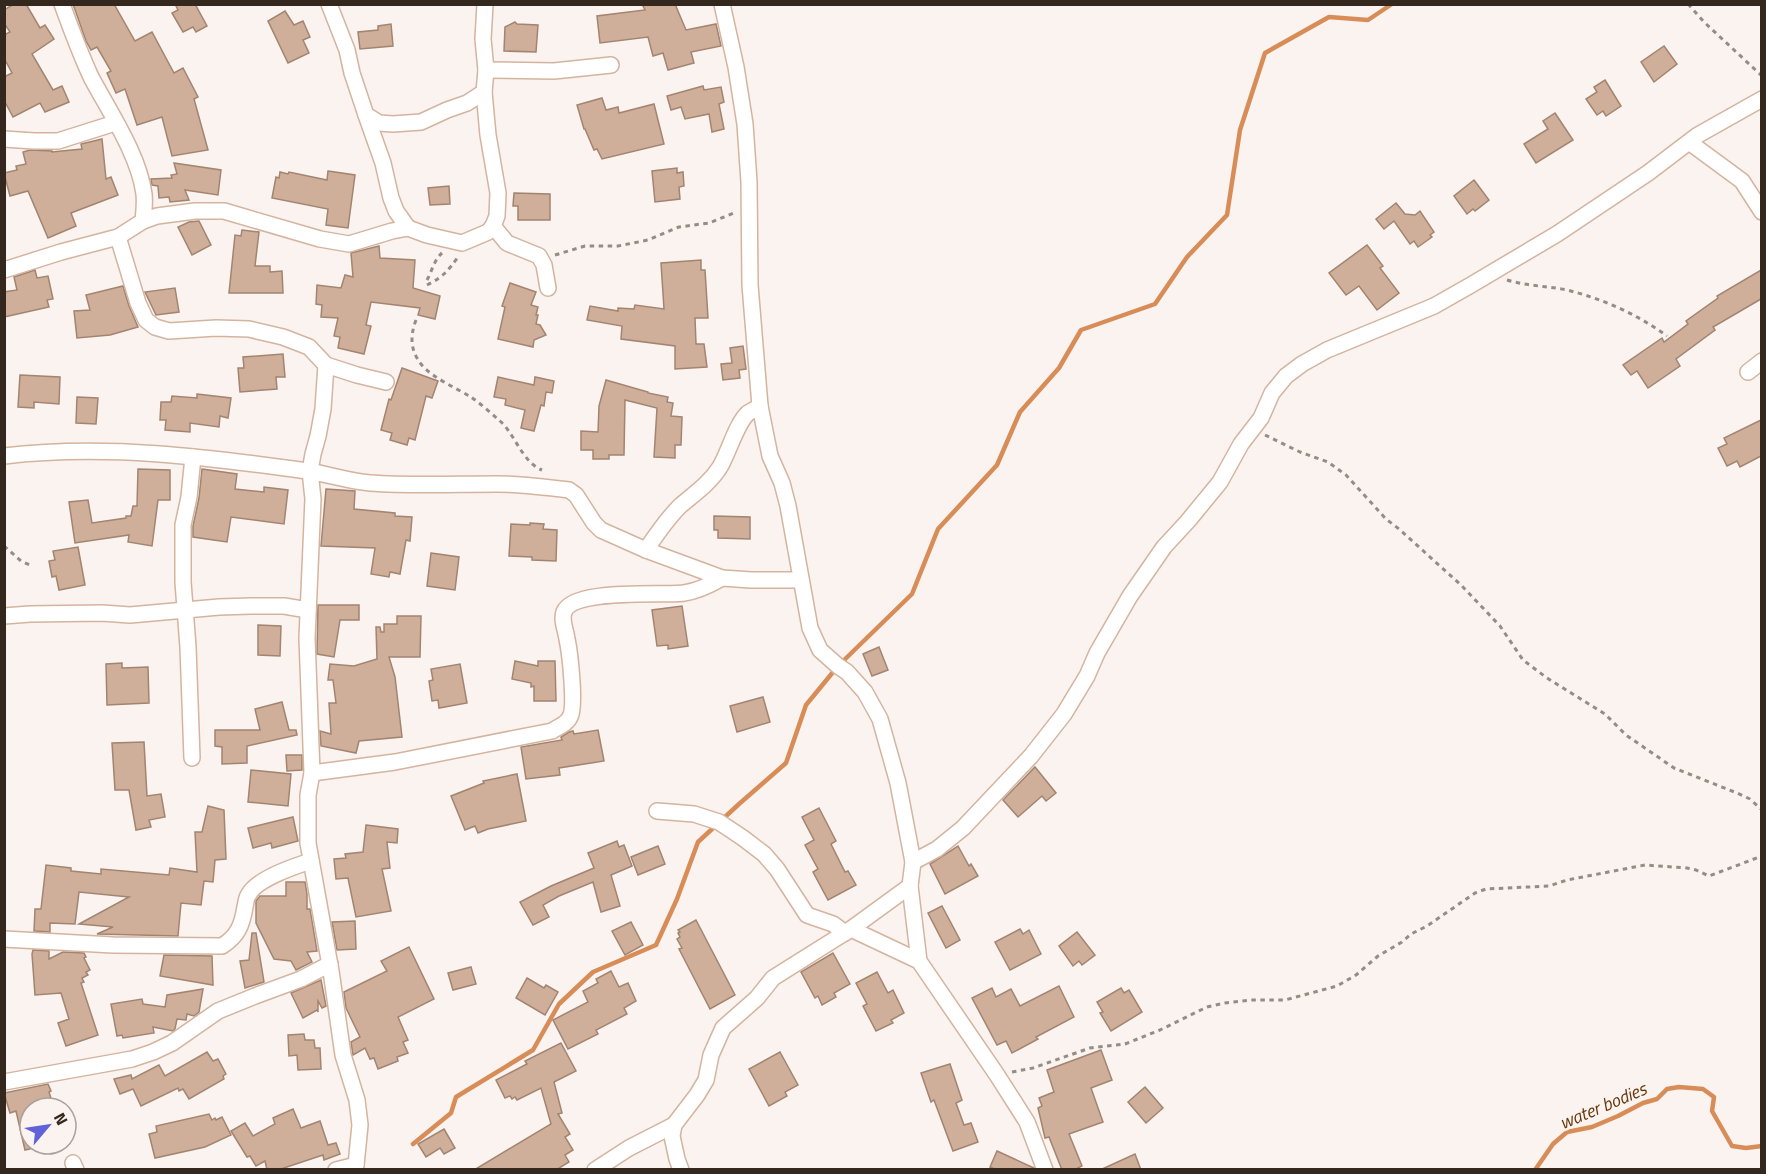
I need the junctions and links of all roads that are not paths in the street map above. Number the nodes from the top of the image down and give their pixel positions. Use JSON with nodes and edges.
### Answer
{"nodes":[{"id":1,"x":62,"y":4,"type":"edge"},
{"id":2,"x":329,"y":4,"type":"edge"},
{"id":3,"x":485,"y":4,"type":"edge"},
{"id":4,"x":722,"y":4,"type":"edge"},
{"id":5,"x":611,"y":64,"type":"dead end"},
{"id":6,"x":486,"y":70,"type":"junction"},
{"id":7,"x":484,"y":92,"type":"junction"},
{"id":8,"x":1761,"y":99,"type":"edge"},
{"id":9,"x":366,"y":115,"type":"junction"},
{"id":10,"x":115,"y":123,"type":"junction"},
{"id":11,"x":4,"y":139,"type":"edge"},
{"id":12,"x":1689,"y":142,"type":"junction"},
{"id":13,"x":1761,"y":213,"type":"edge"},
{"id":14,"x":143,"y":221,"type":"junction"},
{"id":15,"x":493,"y":226,"type":"junction"},
{"id":16,"x":408,"y":228,"type":"junction"},
{"id":17,"x":118,"y":237,"type":"junction"},
{"id":18,"x":4,"y":270,"type":"edge"},
{"id":19,"x":548,"y":288,"type":"dead end"},
{"id":20,"x":1761,"y":362,"type":"edge"},
{"id":21,"x":326,"y":364,"type":"junction"},
{"id":22,"x":1748,"y":372,"type":"dead end"},
{"id":23,"x":386,"y":382,"type":"dead end"},
{"id":24,"x":760,"y":406,"type":"junction"},
{"id":25,"x":4,"y":456,"type":"edge"},
{"id":26,"x":193,"y":457,"type":"junction"},
{"id":27,"x":310,"y":471,"type":"junction"},
{"id":28,"x":646,"y":550,"type":"junction"},
{"id":29,"x":722,"y":578,"type":"junction"},
{"id":30,"x":801,"y":580,"type":"junction"},
{"id":31,"x":184,"y":610,"type":"junction"},
{"id":32,"x":308,"y":610,"type":"junction"},
{"id":33,"x":4,"y":616,"type":"edge"},
{"id":34,"x":192,"y":758,"type":"dead end"},
{"id":35,"x":312,"y":773,"type":"junction"},
{"id":36,"x":657,"y":812,"type":"dead end"},
{"id":37,"x":311,"y":861,"type":"junction"},
{"id":38,"x":913,"y":862,"type":"junction"},
{"id":39,"x":910,"y":886,"type":"junction"},
{"id":40,"x":848,"y":931,"type":"junction"},
{"id":41,"x":4,"y":939,"type":"edge"},
{"id":42,"x":920,"y":961,"type":"junction"},
{"id":43,"x":330,"y":964,"type":"junction"},
{"id":44,"x":4,"y":1082,"type":"edge"},
{"id":45,"x":674,"y":1125,"type":"junction"},
{"id":46,"x":355,"y":1167,"type":"edge"},
{"id":47,"x":336,"y":1170,"type":"edge"},
{"id":48,"x":595,"y":1170,"type":"edge"},
{"id":49,"x":681,"y":1170,"type":"edge"},
{"id":50,"x":1045,"y":1170,"type":"edge"}],
"edges":[{"from":1,"to":10,"type":"street"},
{"from":2,"to":9,"type":"street"},
{"from":3,"to":6,"type":"street"},
{"from":4,"to":24,"type":"street"},
{"from":5,"to":6,"type":"street"},
{"from":6,"to":7,"type":"street"},
{"from":7,"to":9,"type":"street"},
{"from":7,"to":15,"type":"street"},
{"from":8,"to":12,"type":"street"},
{"from":9,"to":16,"type":"street"},
{"from":10,"to":11,"type":"street"},
{"from":10,"to":14,"type":"street"},
{"from":12,"to":13,"type":"street"},
{"from":12,"to":38,"type":"street"},
{"from":14,"to":16,"type":"street"},
{"from":14,"to":17,"type":"street"},
{"from":15,"to":16,"type":"street"},
{"from":15,"to":19,"type":"street"},
{"from":17,"to":18,"type":"street"},
{"from":17,"to":21,"type":"street"},
{"from":20,"to":22,"type":"street"},
{"from":21,"to":23,"type":"street"},
{"from":21,"to":27,"type":"street"},
{"from":24,"to":28,"type":"street"},
{"from":24,"to":30,"type":"street"},
{"from":25,"to":26,"type":"street"},
{"from":26,"to":27,"type":"street"},
{"from":26,"to":31,"type":"street"},
{"from":27,"to":28,"type":"street"},
{"from":27,"to":32,"type":"street"},
{"from":28,"to":29,"type":"street"},
{"from":29,"to":30,"type":"street"},
{"from":29,"to":35,"type":"street"},
{"from":30,"to":38,"type":"street"},
{"from":31,"to":32,"type":"street"},
{"from":31,"to":33,"type":"street"},
{"from":31,"to":34,"type":"street"},
{"from":32,"to":35,"type":"street"},
{"from":35,"to":37,"type":"street"},
{"from":36,"to":40,"type":"street"},
{"from":37,"to":41,"type":"street"},
{"from":37,"to":43,"type":"street"},
{"from":38,"to":39,"type":"street"},
{"from":39,"to":40,"type":"street"},
{"from":39,"to":42,"type":"street"},
{"from":40,"to":42,"type":"street"},
{"from":40,"to":45,"type":"street"},
{"from":42,"to":50,"type":"street"},
{"from":43,"to":44,"type":"street"},
{"from":43,"to":46,"type":"street"},
{"from":45,"to":48,"type":"street"},
{"from":45,"to":49,"type":"street"},
{"from":46,"to":47,"type":"street"}]}
